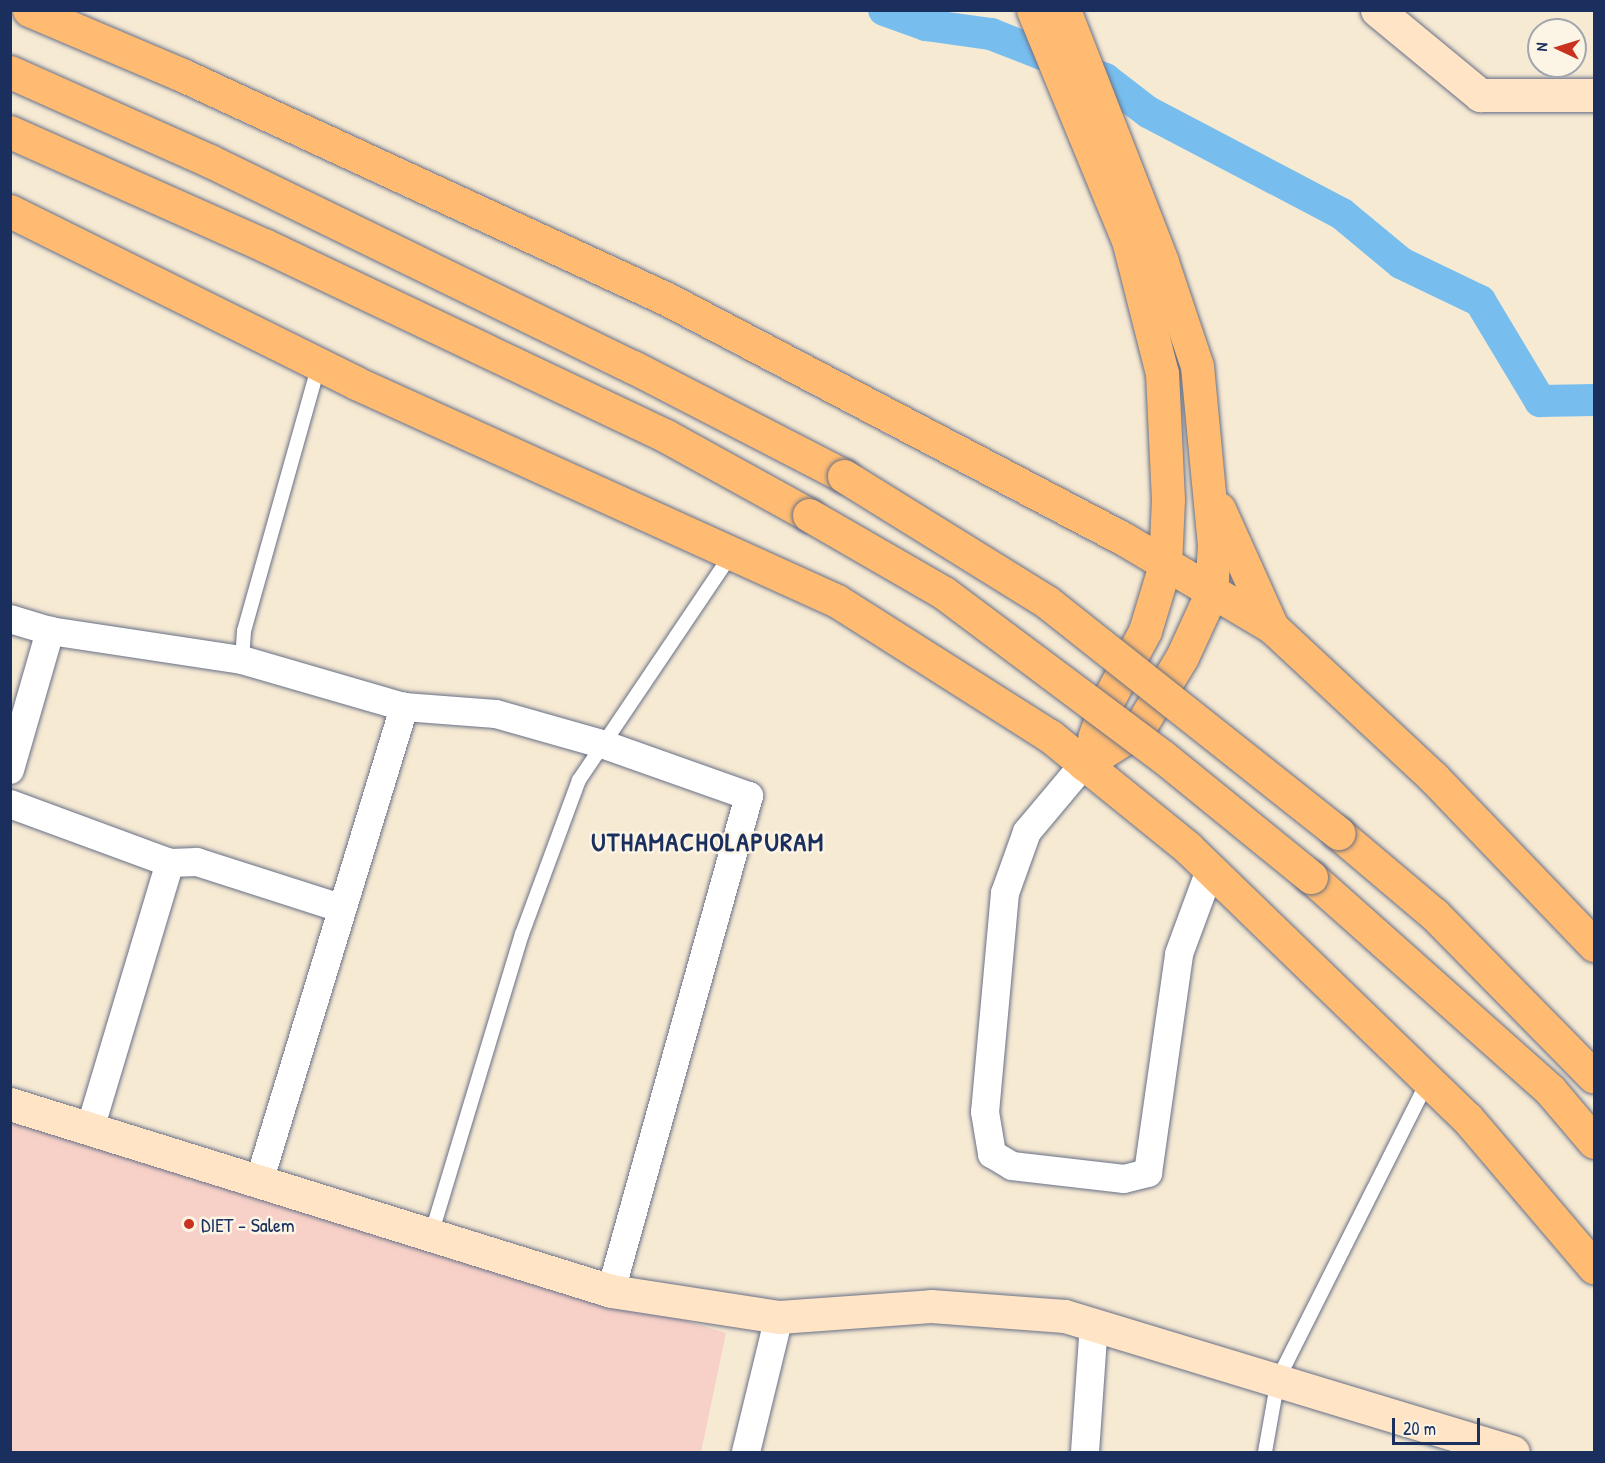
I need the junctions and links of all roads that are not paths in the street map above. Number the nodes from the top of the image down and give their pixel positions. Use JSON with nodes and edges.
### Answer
{"nodes":[{"id":1,"x":29,"y":10,"type":"edge"},
{"id":2,"x":1033,"y":10,"type":"edge"},
{"id":3,"x":1064,"y":10,"type":"edge"},
{"id":4,"x":1377,"y":10,"type":"edge"},
{"id":5,"x":10,"y":72,"type":"edge"},
{"id":6,"x":1594,"y":95,"type":"edge"},
{"id":7,"x":10,"y":132,"type":"edge"},
{"id":8,"x":10,"y":211,"type":"edge"},
{"id":9,"x":1138,"y":235,"type":"junction"},
{"id":10,"x":319,"y":364,"type":"junction"},
{"id":11,"x":1211,"y":490,"type":"junction"},
{"id":12,"x":732,"y":553,"type":"junction"},
{"id":13,"x":1165,"y":565,"type":"junction"},
{"id":14,"x":1211,"y":594,"type":"junction"},
{"id":15,"x":10,"y":619,"type":"edge"},
{"id":16,"x":1272,"y":627,"type":"junction"},
{"id":17,"x":50,"y":631,"type":"junction"},
{"id":18,"x":242,"y":660,"type":"junction"},
{"id":19,"x":404,"y":707,"type":"junction"},
{"id":20,"x":602,"y":744,"type":"junction"},
{"id":21,"x":1084,"y":765,"type":"junction"},
{"id":22,"x":10,"y":770,"type":"edge"},
{"id":23,"x":10,"y":804,"type":"edge"},
{"id":24,"x":171,"y":863,"type":"junction"},
{"id":25,"x":1210,"y":870,"type":"junction"},
{"id":26,"x":340,"y":908,"type":"junction"},
{"id":27,"x":1594,"y":945,"type":"edge"},
{"id":28,"x":1594,"y":1077,"type":"edge"},
{"id":29,"x":1428,"y":1081,"type":"junction"},
{"id":30,"x":10,"y":1104,"type":"edge"},
{"id":31,"x":90,"y":1129,"type":"junction"},
{"id":32,"x":1594,"y":1142,"type":"edge"},
{"id":33,"x":259,"y":1182,"type":"junction"},
{"id":34,"x":431,"y":1235,"type":"junction"},
{"id":35,"x":1594,"y":1267,"type":"edge"},
{"id":36,"x":611,"y":1291,"type":"junction"},
{"id":37,"x":779,"y":1317,"type":"junction"},
{"id":38,"x":1094,"y":1324,"type":"junction"},
{"id":39,"x":1278,"y":1379,"type":"junction"},
{"id":40,"x":746,"y":1452,"type":"edge"},
{"id":41,"x":1085,"y":1452,"type":"edge"},
{"id":42,"x":1265,"y":1452,"type":"edge"},
{"id":43,"x":1514,"y":1452,"type":"edge"}],
"edges":[{"from":1,"to":13,"type":"main road"},
{"from":2,"to":9,"type":"main road"},
{"from":3,"to":9,"type":"main road"},
{"from":4,"to":6,"type":"street"},
{"from":5,"to":28,"type":"main road","bridge":true},
{"from":7,"to":32,"type":"main road","bridge":true},
{"from":8,"to":10,"type":"main road"},
{"from":9,"to":11,"type":"main road"},
{"from":9,"to":13,"type":"main road"},
{"from":10,"to":12,"type":"main road"},
{"from":10,"to":18,"type":"lane"},
{"from":11,"to":14,"type":"main road"},
{"from":11,"to":16,"type":"main road"},
{"from":12,"to":20,"type":"lane"},
{"from":12,"to":21,"type":"main road"},
{"from":13,"to":14,"type":"main road"},
{"from":13,"to":21,"type":"main road"},
{"from":14,"to":16,"type":"main road"},
{"from":14,"to":21,"type":"main road"},
{"from":15,"to":17,"type":"street"},
{"from":16,"to":27,"type":"main road"},
{"from":17,"to":18,"type":"street"},
{"from":17,"to":22,"type":"street"},
{"from":18,"to":19,"type":"street"},
{"from":19,"to":20,"type":"street"},
{"from":19,"to":26,"type":"street"},
{"from":20,"to":34,"type":"lane"},
{"from":20,"to":36,"type":"street"},
{"from":21,"to":25,"type":"main road"},
{"from":21,"to":25,"type":"street"},
{"from":23,"to":24,"type":"street"},
{"from":24,"to":26,"type":"street"},
{"from":24,"to":31,"type":"street"},
{"from":25,"to":29,"type":"main road"},
{"from":26,"to":33,"type":"street"},
{"from":29,"to":35,"type":"main road"},
{"from":29,"to":39,"type":"lane"},
{"from":30,"to":31,"type":"street"},
{"from":31,"to":33,"type":"street"},
{"from":33,"to":34,"type":"street"},
{"from":34,"to":36,"type":"street"},
{"from":36,"to":37,"type":"street"},
{"from":37,"to":38,"type":"street"},
{"from":37,"to":40,"type":"street"},
{"from":38,"to":39,"type":"street"},
{"from":38,"to":41,"type":"street"},
{"from":39,"to":42,"type":"lane"},
{"from":39,"to":43,"type":"street"}]}
